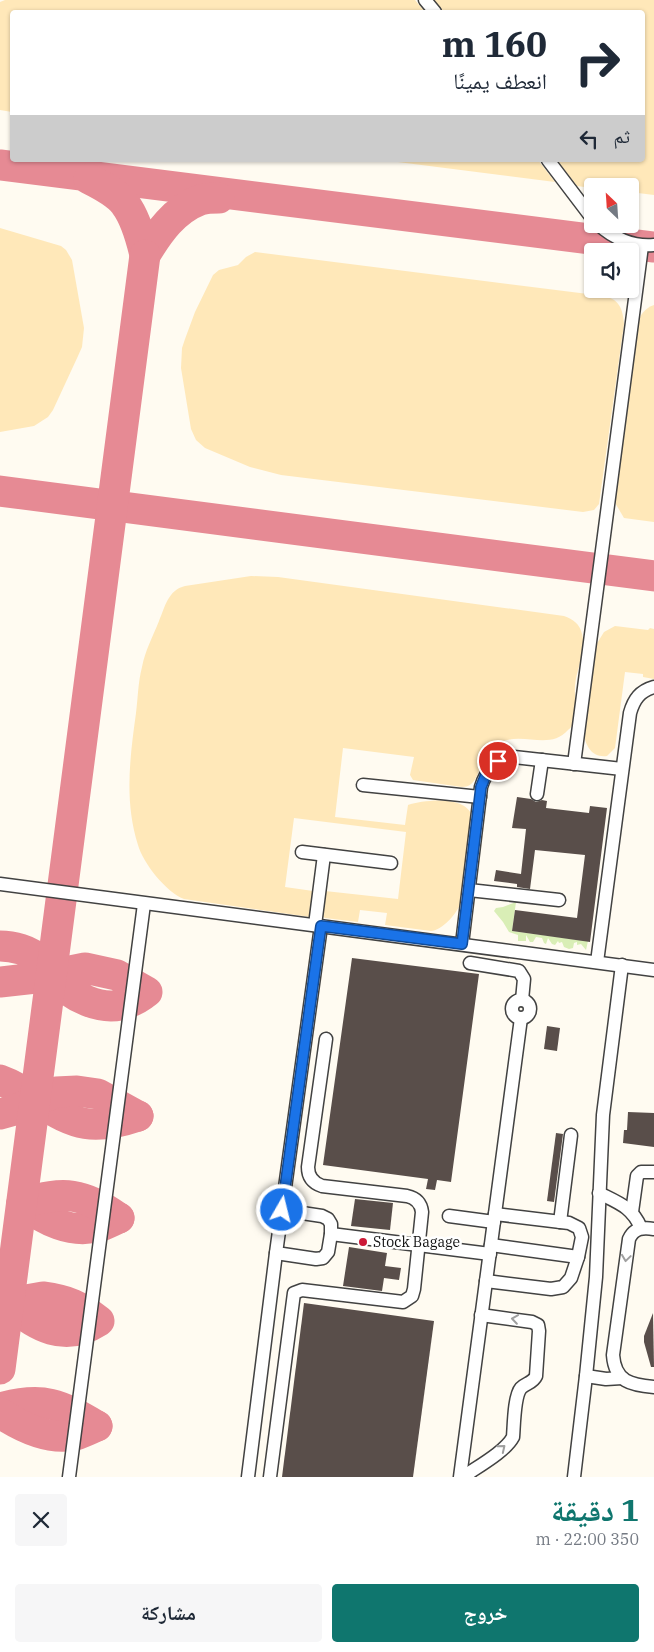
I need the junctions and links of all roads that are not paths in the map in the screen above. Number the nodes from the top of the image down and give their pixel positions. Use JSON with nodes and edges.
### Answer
{"nodes":[{"id":1,"x":425,"y":0,"type":"edge"},
{"id":2,"x":433,"y":10,"type":"edge"},
{"id":3,"x":550,"y":162,"type":"edge"},
{"id":4,"x":584,"y":207,"type":"edge"},
{"id":5,"x":611,"y":233,"type":"edge"},
{"id":6,"x":648,"y":245,"type":"edge"},
{"id":7,"x":654,"y":687,"type":"edge"},
{"id":8,"x":542,"y":760,"type":"junction"},
{"id":9,"x":574,"y":764,"type":"junction"},
{"id":10,"x":622,"y":769,"type":"junction"},
{"id":11,"x":363,"y":784,"type":"dead end"},
{"id":12,"x":537,"y":794,"type":"dead end"},
{"id":13,"x":480,"y":797,"type":"junction"},
{"id":14,"x":302,"y":852,"type":"dead end"},
{"id":15,"x":324,"y":855,"type":"junction"},
{"id":16,"x":391,"y":863,"type":"dead end"},
{"id":17,"x":0,"y":884,"type":"edge"},
{"id":18,"x":469,"y":890,"type":"junction"},
{"id":19,"x":559,"y":900,"type":"dead end"},
{"id":20,"x":144,"y":904,"type":"junction"},
{"id":21,"x":318,"y":925,"type":"junction"},
{"id":22,"x":462,"y":944,"type":"junction"},
{"id":23,"x":597,"y":962,"type":"junction"},
{"id":24,"x":470,"y":963,"type":"dead end"},
{"id":25,"x":622,"y":965,"type":"junction"},
{"id":26,"x":654,"y":970,"type":"edge"},
{"id":27,"x":326,"y":1039,"type":"dead end"},
{"id":28,"x":571,"y":1136,"type":"dead end"},
{"id":29,"x":654,"y":1172,"type":"edge"},
{"id":30,"x":599,"y":1193,"type":"junction"},
{"id":31,"x":282,"y":1210,"type":"junction"},
{"id":32,"x":632,"y":1212,"type":"junction"},
{"id":33,"x":449,"y":1216,"type":"dead end"},
{"id":34,"x":494,"y":1218,"type":"junction"},
{"id":35,"x":560,"y":1222,"type":"junction"},
{"id":36,"x":648,"y":1229,"type":"edge"},
{"id":37,"x":331,"y":1234,"type":"junction"},
{"id":38,"x":419,"y":1245,"type":"junction"},
{"id":39,"x":490,"y":1250,"type":"junction"},
{"id":40,"x":276,"y":1254,"type":"junction"},
{"id":41,"x":578,"y":1257,"type":"junction"},
{"id":42,"x":486,"y":1281,"type":"junction"},
{"id":43,"x":481,"y":1315,"type":"junction"},
{"id":44,"x":586,"y":1376,"type":"junction"},
{"id":45,"x":622,"y":1378,"type":"junction"},
{"id":46,"x":654,"y":1387,"type":"edge"},
{"id":47,"x":68,"y":1477,"type":"edge"},
{"id":48,"x":248,"y":1477,"type":"edge"},
{"id":49,"x":270,"y":1477,"type":"edge"},
{"id":50,"x":461,"y":1477,"type":"edge"},
{"id":51,"x":574,"y":1477,"type":"edge"}],
"edges":[{"from":1,"to":2,"type":"lane"},
{"from":3,"to":4,"type":"lane"},
{"from":5,"to":6,"type":"lane"},
{"from":6,"to":9,"type":"lane"},
{"from":7,"to":10,"type":"lane"},
{"from":8,"to":9,"type":"lane"},
{"from":8,"to":12,"type":"lane"},
{"from":8,"to":13,"type":"lane"},
{"from":9,"to":10,"type":"lane"},
{"from":10,"to":23,"type":"lane"},
{"from":11,"to":13,"type":"lane"},
{"from":13,"to":18,"type":"lane"},
{"from":14,"to":15,"type":"lane"},
{"from":15,"to":16,"type":"lane"},
{"from":15,"to":21,"type":"lane"},
{"from":17,"to":20,"type":"lane"},
{"from":18,"to":19,"type":"lane"},
{"from":18,"to":22,"type":"lane"},
{"from":20,"to":21,"type":"lane"},
{"from":20,"to":47,"type":"lane"},
{"from":21,"to":22,"type":"lane"},
{"from":21,"to":31,"type":"lane"},
{"from":22,"to":23,"type":"lane"},
{"from":23,"to":25,"type":"lane"},
{"from":24,"to":34,"type":"lane"},
{"from":25,"to":26,"type":"lane"},
{"from":25,"to":30,"type":"lane"},
{"from":27,"to":38,"type":"lane"},
{"from":28,"to":35,"type":"lane"},
{"from":29,"to":32,"type":"lane"},
{"from":30,"to":32,"type":"lane"},
{"from":30,"to":44,"type":"lane"},
{"from":31,"to":37,"type":"lane"},
{"from":31,"to":40,"type":"lane"},
{"from":32,"to":36,"type":"lane"},
{"from":33,"to":34,"type":"lane"},
{"from":34,"to":35,"type":"lane"},
{"from":34,"to":39,"type":"lane"},
{"from":35,"to":41,"type":"lane"},
{"from":36,"to":45,"type":"lane","one_way":true},
{"from":37,"to":38,"type":"lane"},
{"from":37,"to":40,"type":"lane"},
{"from":38,"to":39,"type":"lane"},
{"from":38,"to":49,"type":"lane"},
{"from":39,"to":41,"type":"lane"},
{"from":39,"to":42,"type":"lane"},
{"from":40,"to":48,"type":"lane"},
{"from":41,"to":42,"type":"lane"},
{"from":42,"to":43,"type":"lane"},
{"from":43,"to":50,"type":"lane"},
{"from":50,"to":43,"type":"lane","one_way":true},
{"from":44,"to":45,"type":"lane"},
{"from":44,"to":51,"type":"lane"},
{"from":45,"to":46,"type":"lane"}]}
